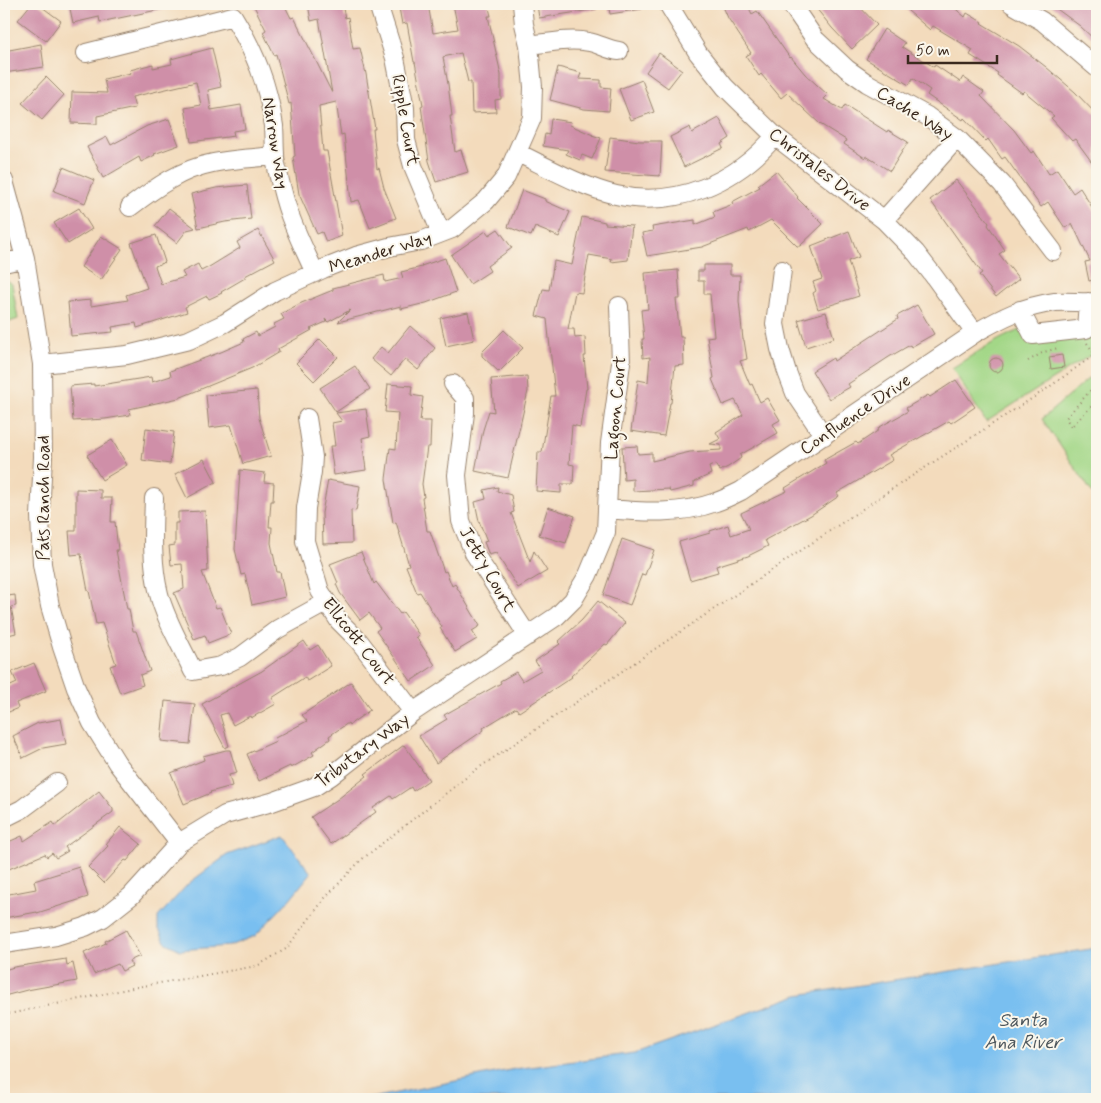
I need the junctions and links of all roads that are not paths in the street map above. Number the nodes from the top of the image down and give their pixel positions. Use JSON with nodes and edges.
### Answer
{"nodes":[{"id":1,"x":378,"y":4,"type":"edge"},
{"id":2,"x":522,"y":4,"type":"edge"},
{"id":3,"x":668,"y":4,"type":"edge"},
{"id":4,"x":791,"y":4,"type":"edge"},
{"id":5,"x":1012,"y":4,"type":"edge"},
{"id":6,"x":529,"y":45,"type":"junction"},
{"id":7,"x":619,"y":51,"type":"dead end"},
{"id":8,"x":86,"y":53,"type":"dead end"},
{"id":9,"x":1097,"y":68,"type":"edge"},
{"id":10,"x":775,"y":136,"type":"junction"},
{"id":11,"x":957,"y":138,"type":"junction"},
{"id":12,"x":518,"y":153,"type":"junction"},
{"id":13,"x":275,"y":156,"type":"junction"},
{"id":14,"x":4,"y":182,"type":"edge"},
{"id":15,"x":130,"y":207,"type":"dead end"},
{"id":16,"x":884,"y":220,"type":"junction"},
{"id":17,"x":441,"y":233,"type":"junction"},
{"id":18,"x":1053,"y":251,"type":"dead end"},
{"id":19,"x":25,"y":258,"type":"junction"},
{"id":20,"x":4,"y":263,"type":"edge"},
{"id":21,"x":782,"y":270,"type":"dead end"},
{"id":22,"x":315,"y":273,"type":"junction"},
{"id":23,"x":1093,"y":302,"type":"edge"},
{"id":24,"x":619,"y":306,"type":"dead end"},
{"id":25,"x":1020,"y":310,"type":"junction"},
{"id":26,"x":975,"y":333,"type":"junction"},
{"id":27,"x":42,"y":364,"type":"junction"},
{"id":28,"x":453,"y":384,"type":"dead end"},
{"id":29,"x":307,"y":418,"type":"dead end"},
{"id":30,"x":824,"y":436,"type":"junction"},
{"id":31,"x":154,"y":498,"type":"dead end"},
{"id":32,"x":607,"y":509,"type":"junction"},
{"id":33,"x":327,"y":602,"type":"junction"},
{"id":34,"x":528,"y":636,"type":"junction"},
{"id":35,"x":412,"y":712,"type":"junction"},
{"id":36,"x":57,"y":783,"type":"dead end"},
{"id":37,"x":4,"y":818,"type":"edge"},
{"id":38,"x":179,"y":842,"type":"junction"},
{"id":39,"x":4,"y":944,"type":"edge"}],
"edges":[{"from":1,"to":17,"type":"street","name":"Ripple Court"},
{"from":2,"to":6,"type":"street","name":"Meander Way"},
{"from":3,"to":10,"type":"street","name":"Christales Drive"},
{"from":4,"to":11,"type":"street","name":"Cache Way"},
{"from":5,"to":9,"type":"street"},
{"from":6,"to":7,"type":"street"},
{"from":6,"to":12,"type":"street","name":"Meander Way"},
{"from":8,"to":13,"type":"street","name":"Narrow Way"},
{"from":10,"to":12,"type":"street"},
{"from":10,"to":16,"type":"street","name":"Christales Drive"},
{"from":11,"to":16,"type":"street"},
{"from":11,"to":18,"type":"street","name":"Cache Way"},
{"from":12,"to":17,"type":"street","name":"Meander Way"},
{"from":13,"to":15,"type":"street"},
{"from":13,"to":22,"type":"street","name":"Narrow Way"},
{"from":14,"to":19,"type":"street","name":"Pats Ranch Road"},
{"from":16,"to":26,"type":"street","name":"Christales Drive"},
{"from":17,"to":22,"type":"street","name":"Meander Way"},
{"from":19,"to":20,"type":"street"},
{"from":19,"to":27,"type":"street","name":"Pats Ranch Road"},
{"from":21,"to":30,"type":"street"},
{"from":22,"to":27,"type":"street","name":"Meander Way"},
{"from":23,"to":25,"type":"street","name":"Confluence Drive"},
{"from":23,"to":25,"type":"street"},
{"from":24,"to":32,"type":"street","name":"Lagoon Court"},
{"from":25,"to":26,"type":"street","name":"Confluence Drive"},
{"from":26,"to":30,"type":"street","name":"Confluence Drive"},
{"from":27,"to":38,"type":"street","name":"Pats Ranch Road"},
{"from":28,"to":34,"type":"street","name":"Jetty Court"},
{"from":29,"to":33,"type":"street","name":"Ellicott Court"},
{"from":30,"to":32,"type":"street","name":"Confluence Drive"},
{"from":31,"to":33,"type":"street"},
{"from":32,"to":34,"type":"street","name":"Tributary Way"},
{"from":33,"to":35,"type":"street","name":"Ellicott Court"},
{"from":34,"to":35,"type":"street","name":"Tributary Way"},
{"from":35,"to":38,"type":"street","name":"Tributary Way"},
{"from":36,"to":37,"type":"street"},
{"from":38,"to":39,"type":"street","name":"Tributary Way"}]}
